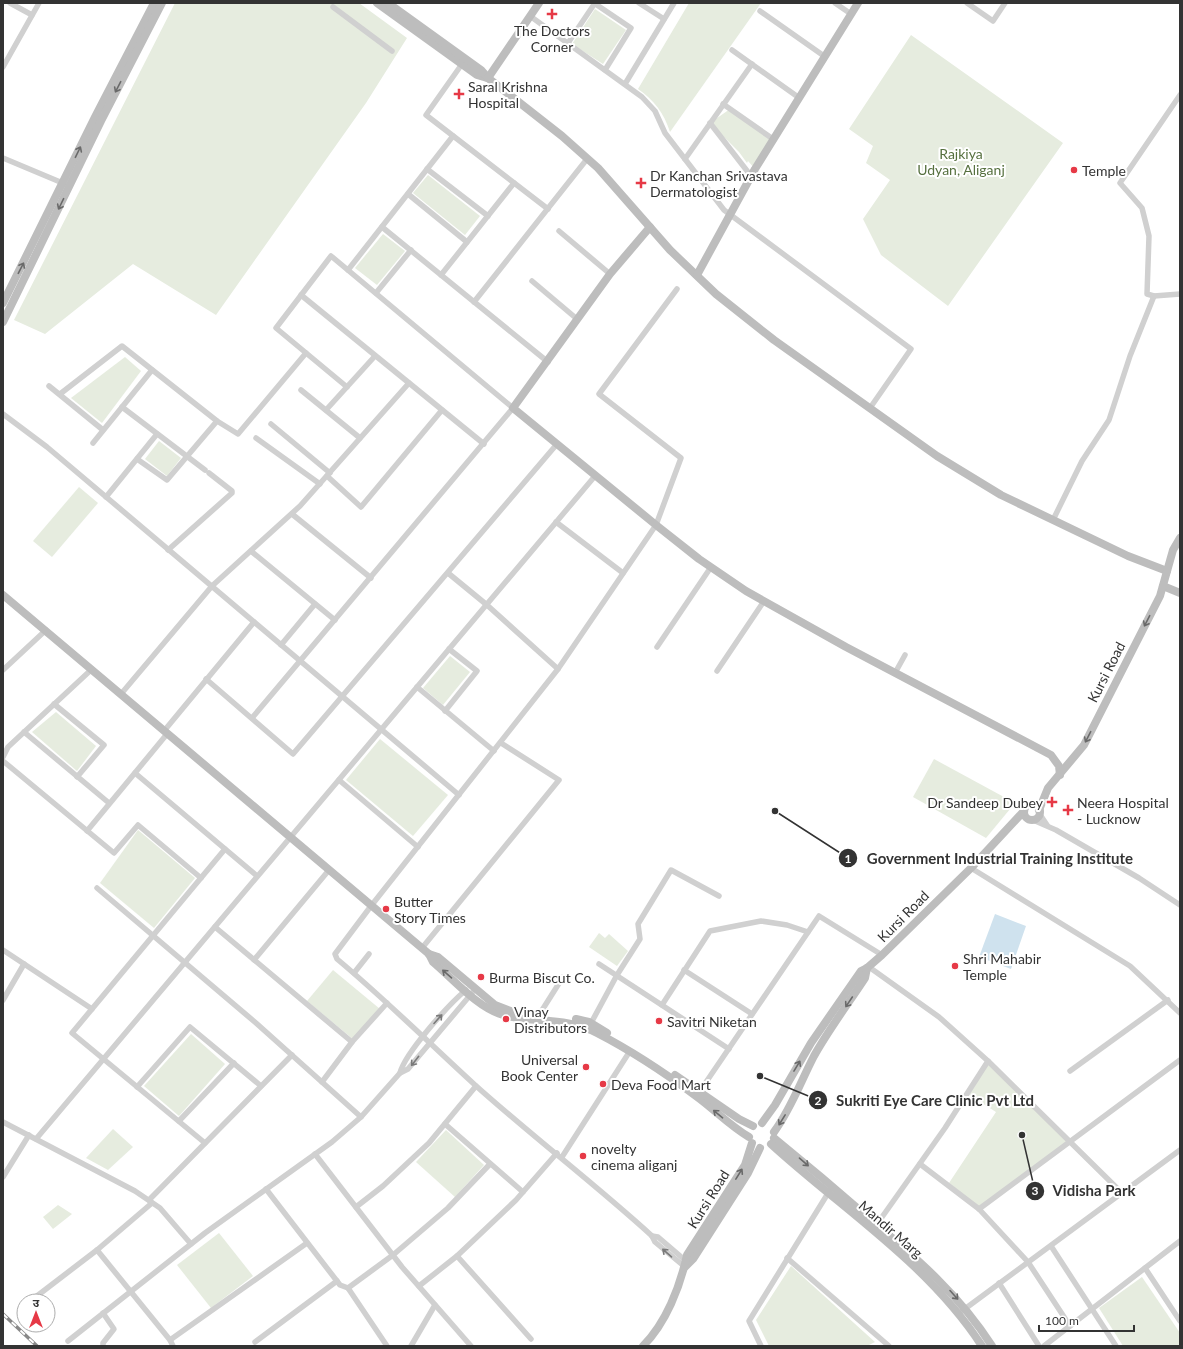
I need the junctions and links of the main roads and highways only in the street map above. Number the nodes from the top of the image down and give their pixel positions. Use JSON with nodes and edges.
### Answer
{"nodes":[{"id":1,"x":154,"y":3,"type":"edge"},
{"id":2,"x":162,"y":3,"type":"edge"},
{"id":3,"x":377,"y":3,"type":"edge"},
{"id":4,"x":388,"y":3,"type":"edge"},
{"id":5,"x":538,"y":3,"type":"edge"},
{"id":6,"x":858,"y":3,"type":"edge"},
{"id":7,"x":488,"y":78,"type":"junction"},
{"id":8,"x":66,"y":184,"type":"junction"},
{"id":9,"x":650,"y":227,"type":"junction"},
{"id":10,"x":697,"y":275,"type":"junction"},
{"id":11,"x":3,"y":303,"type":"edge"},
{"id":12,"x":3,"y":322,"type":"edge"},
{"id":13,"x":1180,"y":538,"type":"edge"},
{"id":14,"x":1167,"y":571,"type":"junction"},
{"id":15,"x":1163,"y":586,"type":"junction"},
{"id":16,"x":1180,"y":593,"type":"edge"},
{"id":17,"x":3,"y":595,"type":"edge"},
{"id":18,"x":1060,"y":775,"type":"junction"},
{"id":19,"x":1048,"y":788,"type":"junction"},
{"id":20,"x":1031,"y":805,"type":"junction"},
{"id":21,"x":1039,"y":812,"type":"junction"},
{"id":22,"x":1028,"y":817,"type":"junction"},
{"id":23,"x":868,"y":968,"type":"junction"},
{"id":24,"x":470,"y":991,"type":"junction"},
{"id":25,"x":590,"y":1026,"type":"junction"},
{"id":26,"x":762,"y":1123,"type":"junction"},
{"id":27,"x":753,"y":1126,"type":"junction"},
{"id":28,"x":773,"y":1138,"type":"junction"},
{"id":29,"x":750,"y":1140,"type":"junction"},
{"id":30,"x":760,"y":1148,"type":"junction"},
{"id":31,"x":685,"y":1264,"type":"junction"},
{"id":32,"x":962,"y":1311,"type":"junction"},
{"id":33,"x":643,"y":1346,"type":"edge"},
{"id":34,"x":982,"y":1346,"type":"edge"},
{"id":35,"x":992,"y":1346,"type":"edge"}],
"edges":[{"from":8,"to":1,"type":"main road","one_way":true},
{"from":2,"to":8,"type":"main road","one_way":true},
{"from":3,"to":7,"type":"main road"},
{"from":4,"to":7,"type":"main road"},
{"from":5,"to":7,"type":"main road"},
{"from":6,"to":10,"type":"main road"},
{"from":7,"to":9,"type":"main road"},
{"from":11,"to":8,"type":"main road","one_way":true},
{"from":8,"to":12,"type":"main road","one_way":true},
{"from":9,"to":10,"type":"main road"},
{"from":9,"to":18,"type":"main road"},
{"from":10,"to":14,"type":"main road"},
{"from":13,"to":14,"type":"main road","name":"Kursi Road"},
{"from":14,"to":15,"type":"main road","name":"Kursi Road"},
{"from":15,"to":16,"type":"main road"},
{"from":15,"to":18,"type":"main road","name":"Kursi Road","one_way":true},
{"from":17,"to":24,"type":"main road"},
{"from":18,"to":19,"type":"main road","name":"Kursi Road"},
{"from":19,"to":20,"type":"main road"},
{"from":19,"to":21,"type":"main road","name":"Kursi Road"},
{"from":20,"to":21,"type":"main road"},
{"from":20,"to":22,"type":"main road"},
{"from":21,"to":22,"type":"main road"},
{"from":22,"to":23,"type":"main road","name":"Kursi Road"},
{"from":26,"to":23,"type":"main road","name":"Kursi Road","one_way":true},
{"from":23,"to":28,"type":"main road","name":"Kursi Road","one_way":true},
{"from":24,"to":25,"type":"main road"},
{"from":24,"to":25,"type":"main road"},
{"from":25,"to":27,"type":"main road"},
{"from":29,"to":25,"type":"main road","one_way":true},
{"from":26,"to":27,"type":"main road"},
{"from":26,"to":28,"type":"main road"},
{"from":27,"to":29,"type":"main road"},
{"from":28,"to":30,"type":"main road"},
{"from":28,"to":32,"type":"main road"},
{"from":29,"to":30,"type":"main road"},
{"from":31,"to":29,"type":"main road","name":"Kursi Road","one_way":true},
{"from":30,"to":31,"type":"main road","name":"Kursi Road"},
{"from":31,"to":33,"type":"main road","name":"Kursi Road"},
{"from":32,"to":34,"type":"main road"},
{"from":32,"to":35,"type":"main road"}]}
